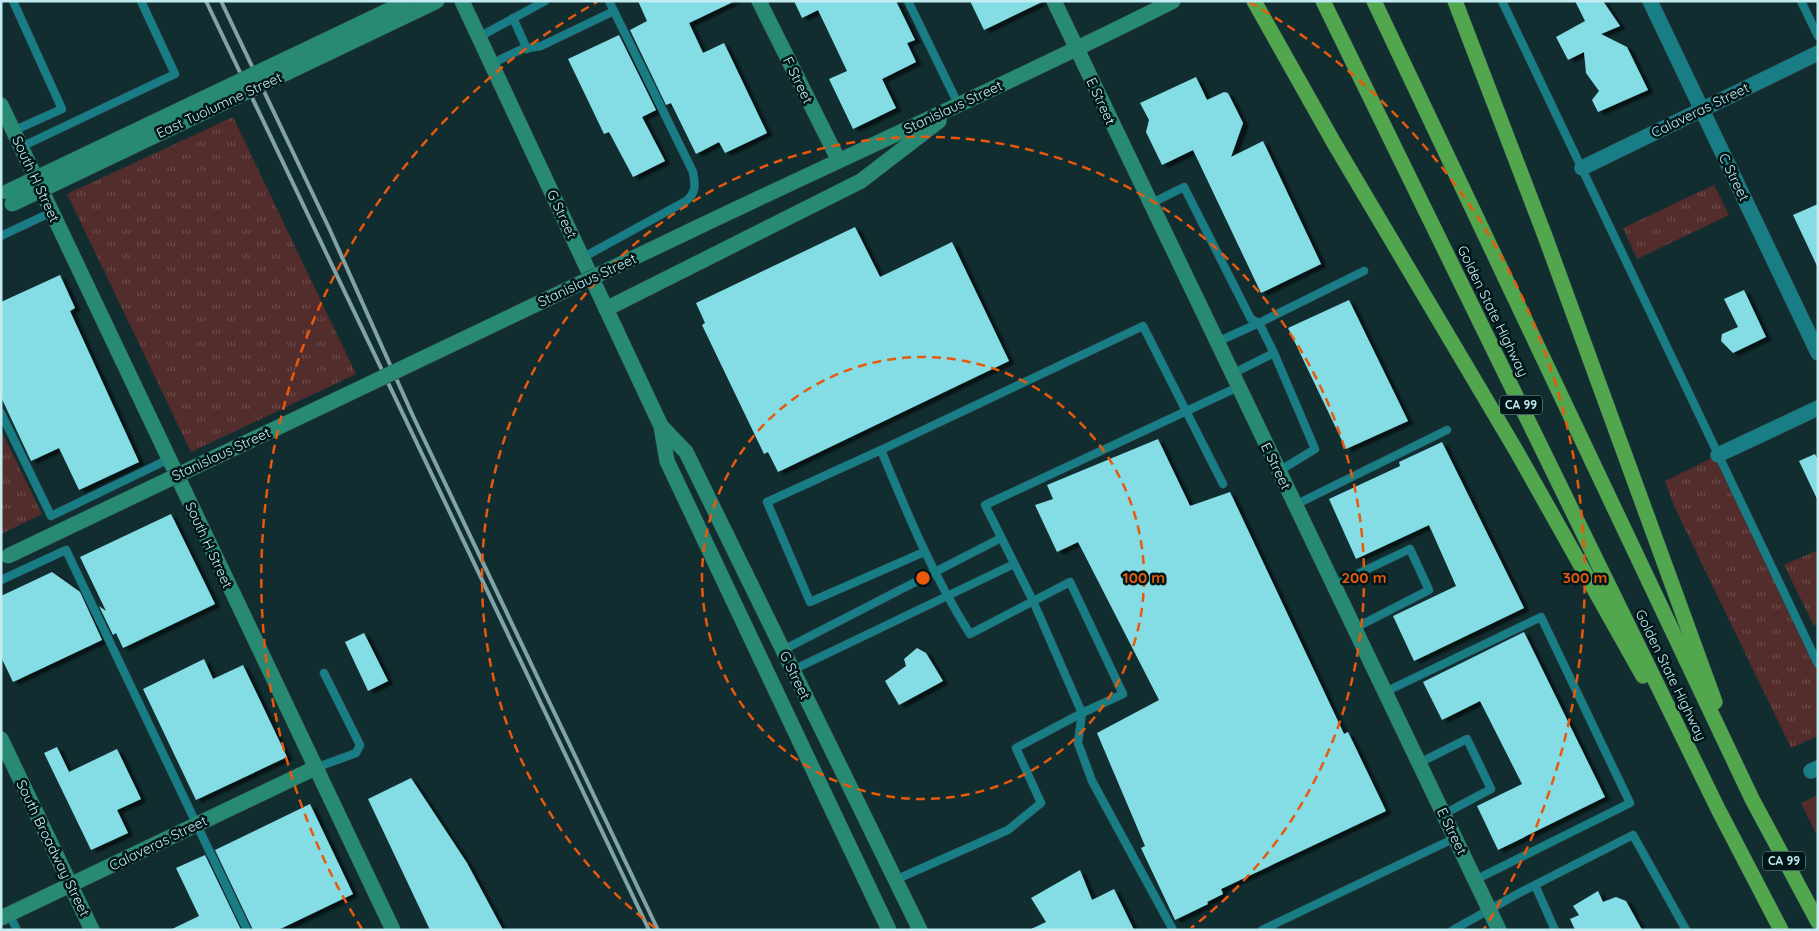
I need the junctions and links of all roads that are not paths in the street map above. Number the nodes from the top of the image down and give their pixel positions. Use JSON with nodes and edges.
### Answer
{"nodes":[{"id":1,"x":13,"y":1,"type":"edge"},
{"id":2,"x":141,"y":1,"type":"edge"},
{"id":3,"x":408,"y":1,"type":"edge"},
{"id":4,"x":437,"y":1,"type":"edge"},
{"id":5,"x":462,"y":1,"type":"edge"},
{"id":6,"x":545,"y":1,"type":"edge"},
{"id":7,"x":609,"y":1,"type":"edge"},
{"id":8,"x":759,"y":1,"type":"edge"},
{"id":9,"x":908,"y":1,"type":"edge"},
{"id":10,"x":1054,"y":1,"type":"edge"},
{"id":11,"x":1173,"y":1,"type":"edge"},
{"id":12,"x":1254,"y":1,"type":"edge"},
{"id":13,"x":1324,"y":1,"type":"edge"},
{"id":14,"x":1374,"y":1,"type":"edge"},
{"id":15,"x":1454,"y":1,"type":"edge"},
{"id":16,"x":1502,"y":1,"type":"edge"},
{"id":17,"x":1650,"y":1,"type":"edge"},
{"id":18,"x":1801,"y":1,"type":"edge"},
{"id":19,"x":614,"y":11,"type":"junction"},
{"id":20,"x":513,"y":18,"type":"junction"},
{"id":21,"x":1818,"y":36,"type":"edge"},
{"id":22,"x":479,"y":37,"type":"junction"},
{"id":23,"x":527,"y":49,"type":"junction"},
{"id":24,"x":1077,"y":50,"type":"junction"},
{"id":25,"x":1818,"y":53,"type":"edge"},
{"id":26,"x":491,"y":64,"type":"junction"},
{"id":27,"x":1,"y":105,"type":"edge"},
{"id":28,"x":959,"y":106,"type":"junction"},
{"id":29,"x":1701,"y":110,"type":"junction"},
{"id":30,"x":13,"y":131,"type":"junction"},
{"id":31,"x":21,"y":147,"type":"junction"},
{"id":32,"x":838,"y":159,"type":"junction"},
{"id":33,"x":1582,"y":168,"type":"junction"},
{"id":34,"x":5,"y":200,"type":"edge"},
{"id":35,"x":1150,"y":204,"type":"junction"},
{"id":36,"x":52,"y":212,"type":"junction"},
{"id":37,"x":1,"y":236,"type":"edge"},
{"id":38,"x":582,"y":258,"type":"junction"},
{"id":39,"x":1364,"y":271,"type":"dead end"},
{"id":40,"x":606,"y":308,"type":"junction"},
{"id":41,"x":1258,"y":323,"type":"junction"},
{"id":42,"x":1216,"y":342,"type":"junction"},
{"id":43,"x":1274,"y":353,"type":"junction"},
{"id":44,"x":1818,"y":353,"type":"edge"},
{"id":45,"x":1235,"y":380,"type":"junction"},
{"id":46,"x":1818,"y":408,"type":"edge"},
{"id":47,"x":1185,"y":412,"type":"junction"},
{"id":48,"x":1,"y":413,"type":"edge"},
{"id":49,"x":661,"y":426,"type":"junction"},
{"id":50,"x":1447,"y":430,"type":"dead end"},
{"id":51,"x":881,"y":450,"type":"junction"},
{"id":52,"x":1718,"y":455,"type":"junction"},
{"id":53,"x":169,"y":459,"type":"junction"},
{"id":54,"x":1279,"y":471,"type":"junction"},
{"id":55,"x":1223,"y":484,"type":"dead end"},
{"id":56,"x":1295,"y":505,"type":"junction"},
{"id":57,"x":1001,"y":538,"type":"junction"},
{"id":58,"x":924,"y":552,"type":"junction"},
{"id":59,"x":4,"y":558,"type":"edge"},
{"id":60,"x":1014,"y":564,"type":"junction"},
{"id":61,"x":934,"y":572,"type":"junction"},
{"id":62,"x":1,"y":580,"type":"edge"},
{"id":63,"x":1334,"y":585,"type":"junction"},
{"id":64,"x":947,"y":598,"type":"junction"},
{"id":65,"x":1033,"y":601,"type":"junction"},
{"id":66,"x":1354,"y":628,"type":"junction"},
{"id":67,"x":783,"y":650,"type":"junction"},
{"id":68,"x":1818,"y":664,"type":"edge"},
{"id":69,"x":793,"y":670,"type":"junction"},
{"id":70,"x":324,"y":673,"type":"dead end"},
{"id":71,"x":1385,"y":692,"type":"junction"},
{"id":72,"x":1082,"y":713,"type":"junction"},
{"id":73,"x":1,"y":739,"type":"edge"},
{"id":74,"x":1419,"y":763,"type":"junction"},
{"id":75,"x":315,"y":768,"type":"junction"},
{"id":76,"x":1752,"y":799,"type":"junction"},
{"id":77,"x":1718,"y":809,"type":"junction"},
{"id":78,"x":1444,"y":814,"type":"junction"},
{"id":79,"x":197,"y":824,"type":"junction"},
{"id":80,"x":1455,"y":838,"type":"junction"},
{"id":81,"x":895,"y":880,"type":"junction"},
{"id":82,"x":1475,"y":880,"type":"junction"},
{"id":83,"x":70,"y":884,"type":"junction"},
{"id":84,"x":1535,"y":885,"type":"junction"},
{"id":85,"x":1490,"y":909,"type":"junction"},
{"id":86,"x":5,"y":916,"type":"edge"},
{"id":87,"x":1818,"y":922,"type":"edge"},
{"id":88,"x":17,"y":930,"type":"edge"},
{"id":89,"x":92,"y":930,"type":"edge"},
{"id":90,"x":247,"y":930,"type":"edge"},
{"id":91,"x":393,"y":930,"type":"edge"},
{"id":92,"x":890,"y":930,"type":"edge"},
{"id":93,"x":920,"y":930,"type":"edge"},
{"id":94,"x":1173,"y":930,"type":"edge"},
{"id":95,"x":1262,"y":930,"type":"edge"},
{"id":96,"x":1454,"y":930,"type":"edge"},
{"id":97,"x":1499,"y":930,"type":"edge"},
{"id":98,"x":1555,"y":930,"type":"edge"},
{"id":99,"x":1686,"y":930,"type":"edge"},
{"id":100,"x":1781,"y":930,"type":"edge"}],
"edges":[{"from":1,"to":30,"type":"lane"},
{"from":2,"to":31,"type":"lane"},
{"from":3,"to":34,"type":"street","name":"East Tuolumne Street","bridge":true},
{"from":4,"to":34,"type":"street","name":"East Tuolumne Street","bridge":true},
{"from":5,"to":22,"type":"street","name":"G Street"},
{"from":6,"to":20,"type":"lane"},
{"from":7,"to":19,"type":"lane"},
{"from":8,"to":32,"type":"street","name":"F Street"},
{"from":9,"to":28,"type":"lane"},
{"from":10,"to":24,"type":"street","name":"E Street"},
{"from":11,"to":24,"type":"street","name":"Stanislaus Street"},
{"from":12,"to":77,"type":"highway"},
{"from":13,"to":77,"type":"highway","name":"Golden State Highway","number":"CA 99"},
{"from":14,"to":76,"type":"highway","name":"Golden State Highway","number":"CA 99"},
{"from":15,"to":76,"type":"highway"},
{"from":16,"to":33,"type":"lane"},
{"from":17,"to":29,"type":"street","name":"C Street"},
{"from":18,"to":21,"type":"lane"},
{"from":19,"to":23,"type":"lane"},
{"from":19,"to":38,"type":"lane"},
{"from":20,"to":22,"type":"lane"},
{"from":20,"to":23,"type":"lane"},
{"from":22,"to":26,"type":"street","name":"G Street"},
{"from":23,"to":26,"type":"lane"},
{"from":24,"to":28,"type":"street","name":"Stanislaus Street"},
{"from":24,"to":35,"type":"street","name":"E Street"},
{"from":25,"to":29,"type":"street","name":"Calaveras Street"},
{"from":26,"to":38,"type":"street","name":"G Street"},
{"from":27,"to":30,"type":"street","name":"South H Street"},
{"from":28,"to":32,"type":"street","name":"Stanislaus Street"},
{"from":28,"to":40,"type":"street"},
{"from":29,"to":33,"type":"street","name":"Calaveras Street"},
{"from":29,"to":44,"type":"street","name":"C Street"},
{"from":30,"to":31,"type":"street","name":"South H Street"},
{"from":31,"to":36,"type":"street","name":"South H Street"},
{"from":32,"to":59,"type":"street","name":"Stanislaus Street","bridge":true},
{"from":33,"to":52,"type":"lane"},
{"from":35,"to":41,"type":"lane"},
{"from":35,"to":42,"type":"street","name":"E Street"},
{"from":36,"to":37,"type":"lane"},
{"from":36,"to":53,"type":"street","name":"South H Street"},
{"from":38,"to":40,"type":"street","name":"G Street"},
{"from":39,"to":41,"type":"lane"},
{"from":40,"to":49,"type":"street","name":"G Street"},
{"from":41,"to":42,"type":"lane"},
{"from":41,"to":43,"type":"lane"},
{"from":42,"to":45,"type":"street","name":"E Street"},
{"from":43,"to":45,"type":"lane"},
{"from":43,"to":54,"type":"lane"},
{"from":45,"to":47,"type":"lane"},
{"from":45,"to":54,"type":"street","name":"E Street"},
{"from":46,"to":52,"type":"street"},
{"from":47,"to":51,"type":"lane"},
{"from":47,"to":55,"type":"lane"},
{"from":47,"to":57,"type":"lane"},
{"from":48,"to":53,"type":"lane"},
{"from":49,"to":67,"type":"street","name":"G Street"},
{"from":49,"to":92,"type":"street","name":"G Street"},
{"from":50,"to":56,"type":"lane"},
{"from":51,"to":58,"type":"lane"},
{"from":51,"to":58,"type":"lane"},
{"from":52,"to":68,"type":"lane"},
{"from":53,"to":75,"type":"street","name":"South H Street"},
{"from":54,"to":56,"type":"street","name":"E Street"},
{"from":56,"to":63,"type":"street","name":"E Street"},
{"from":57,"to":60,"type":"lane"},
{"from":57,"to":61,"type":"lane"},
{"from":58,"to":61,"type":"lane"},
{"from":60,"to":64,"type":"lane"},
{"from":60,"to":65,"type":"lane"},
{"from":61,"to":64,"type":"lane"},
{"from":61,"to":67,"type":"lane"},
{"from":62,"to":79,"type":"lane"},
{"from":63,"to":66,"type":"street","name":"E Street"},
{"from":63,"to":66,"type":"lane"},
{"from":64,"to":65,"type":"lane"},
{"from":64,"to":69,"type":"lane"},
{"from":65,"to":72,"type":"lane"},
{"from":65,"to":72,"type":"lane"},
{"from":66,"to":71,"type":"street","name":"E Street"},
{"from":67,"to":69,"type":"street","name":"G Street"},
{"from":69,"to":81,"type":"street","name":"G Street"},
{"from":70,"to":75,"type":"lane"},
{"from":71,"to":74,"type":"street","name":"E Street"},
{"from":71,"to":82,"type":"lane"},
{"from":72,"to":81,"type":"lane"},
{"from":72,"to":94,"type":"lane"},
{"from":73,"to":83,"type":"street","name":"South Broadway Street"},
{"from":74,"to":78,"type":"street","name":"E Street"},
{"from":74,"to":78,"type":"lane"},
{"from":75,"to":79,"type":"street","name":"Calaveras Street"},
{"from":75,"to":91,"type":"street","name":"South H Street"},
{"from":76,"to":87,"type":"highway","name":"Golden State Highway","number":"CA 99"},
{"from":77,"to":100,"type":"highway","name":"Golden State Highway","number":"CA 99"},
{"from":78,"to":80,"type":"street","name":"E Street"},
{"from":79,"to":83,"type":"street","name":"Calaveras Street"},
{"from":79,"to":90,"type":"lane"},
{"from":80,"to":82,"type":"street","name":"E Street"},
{"from":80,"to":95,"type":"lane"},
{"from":81,"to":93,"type":"street","name":"G Street"},
{"from":82,"to":85,"type":"street","name":"E Street"},
{"from":83,"to":86,"type":"street","name":"Calaveras Street"},
{"from":83,"to":89,"type":"street","name":"South Broadway Street"},
{"from":84,"to":85,"type":"lane"},
{"from":84,"to":98,"type":"lane"},
{"from":84,"to":99,"type":"lane"},
{"from":85,"to":96,"type":"lane"},
{"from":85,"to":97,"type":"street","name":"E Street"},
{"from":86,"to":88,"type":"lane"}]}
